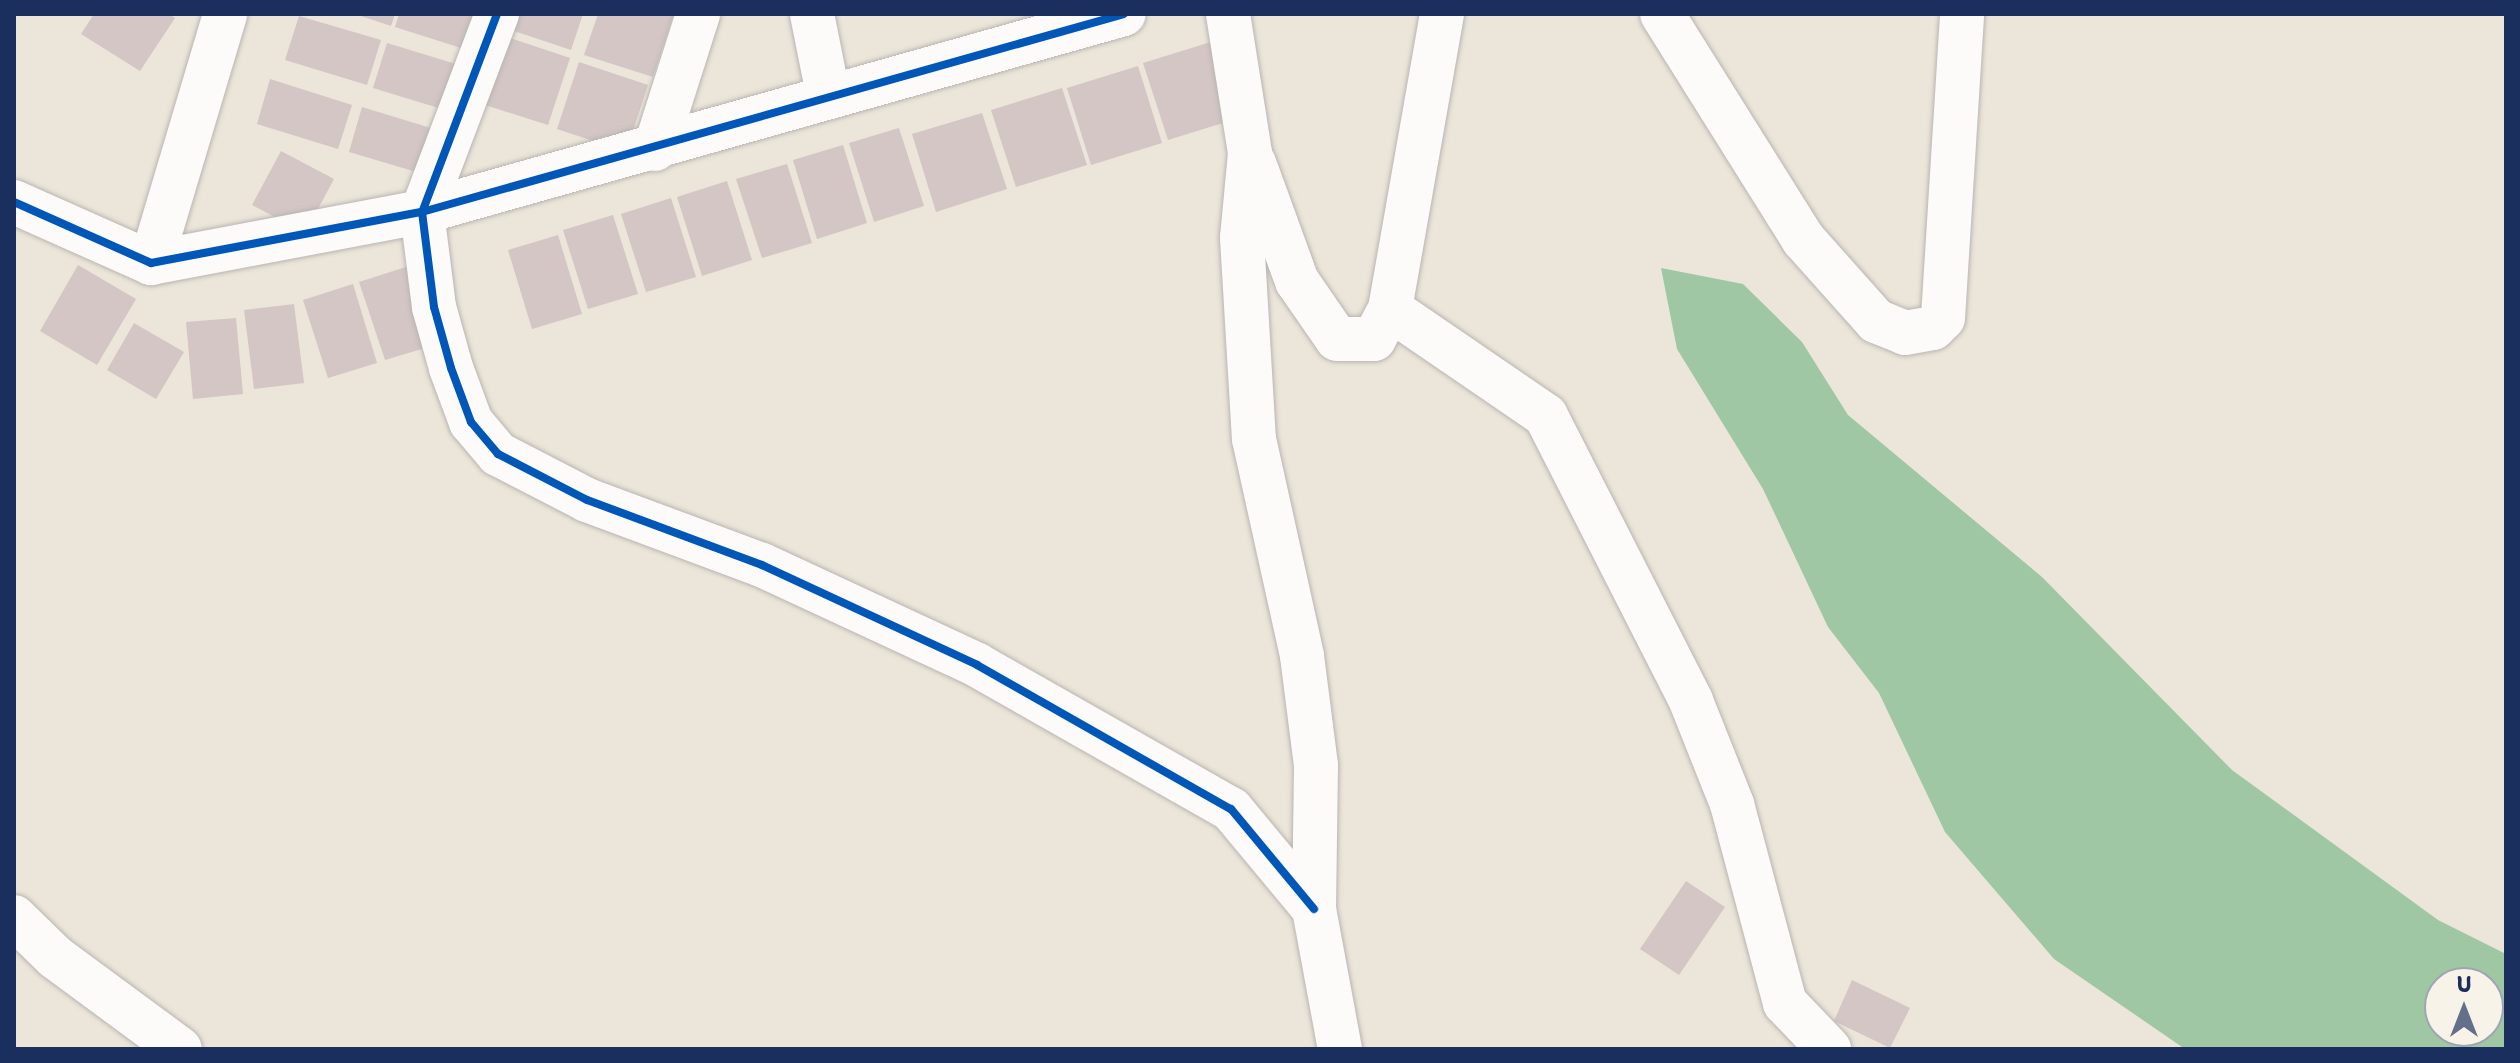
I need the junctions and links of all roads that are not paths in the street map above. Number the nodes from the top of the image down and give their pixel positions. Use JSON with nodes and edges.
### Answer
{"nodes":[{"id":1,"x":225,"y":14,"type":"edge"},
{"id":2,"x":497,"y":14,"type":"edge"},
{"id":3,"x":698,"y":14,"type":"edge"},
{"id":4,"x":812,"y":14,"type":"edge"},
{"id":5,"x":1124,"y":14,"type":"edge"},
{"id":6,"x":1228,"y":14,"type":"edge"},
{"id":7,"x":1442,"y":14,"type":"edge"},
{"id":8,"x":1662,"y":14,"type":"edge"},
{"id":9,"x":1962,"y":14,"type":"edge"},
{"id":10,"x":1049,"y":24,"type":"edge"},
{"id":11,"x":828,"y":94,"type":"junction"},
{"id":12,"x":655,"y":149,"type":"junction"},
{"id":13,"x":1250,"y":153,"type":"junction"},
{"id":14,"x":14,"y":202,"type":"edge"},
{"id":15,"x":422,"y":212,"type":"junction"},
{"id":16,"x":151,"y":263,"type":"junction"},
{"id":17,"x":1390,"y":309,"type":"junction"},
{"id":18,"x":1314,"y":909,"type":"junction"},
{"id":19,"x":14,"y":917,"type":"edge"},
{"id":20,"x":180,"y":1049,"type":"edge"},
{"id":21,"x":1340,"y":1049,"type":"edge"},
{"id":22,"x":1829,"y":1049,"type":"edge"}],
"edges":[{"from":1,"to":16,"type":"street"},
{"from":2,"to":15,"type":"street"},
{"from":3,"to":12,"type":"street"},
{"from":4,"to":11,"type":"street"},
{"from":5,"to":10,"type":"street"},
{"from":6,"to":13,"type":"street"},
{"from":7,"to":17,"type":"street"},
{"from":8,"to":9,"type":"street"},
{"from":10,"to":11,"type":"street"},
{"from":11,"to":12,"type":"street"},
{"from":12,"to":15,"type":"street"},
{"from":13,"to":17,"type":"street"},
{"from":13,"to":18,"type":"street"},
{"from":14,"to":16,"type":"street"},
{"from":15,"to":16,"type":"street"},
{"from":15,"to":18,"type":"street"},
{"from":17,"to":22,"type":"street"},
{"from":18,"to":21,"type":"street"},
{"from":19,"to":20,"type":"street"}]}
